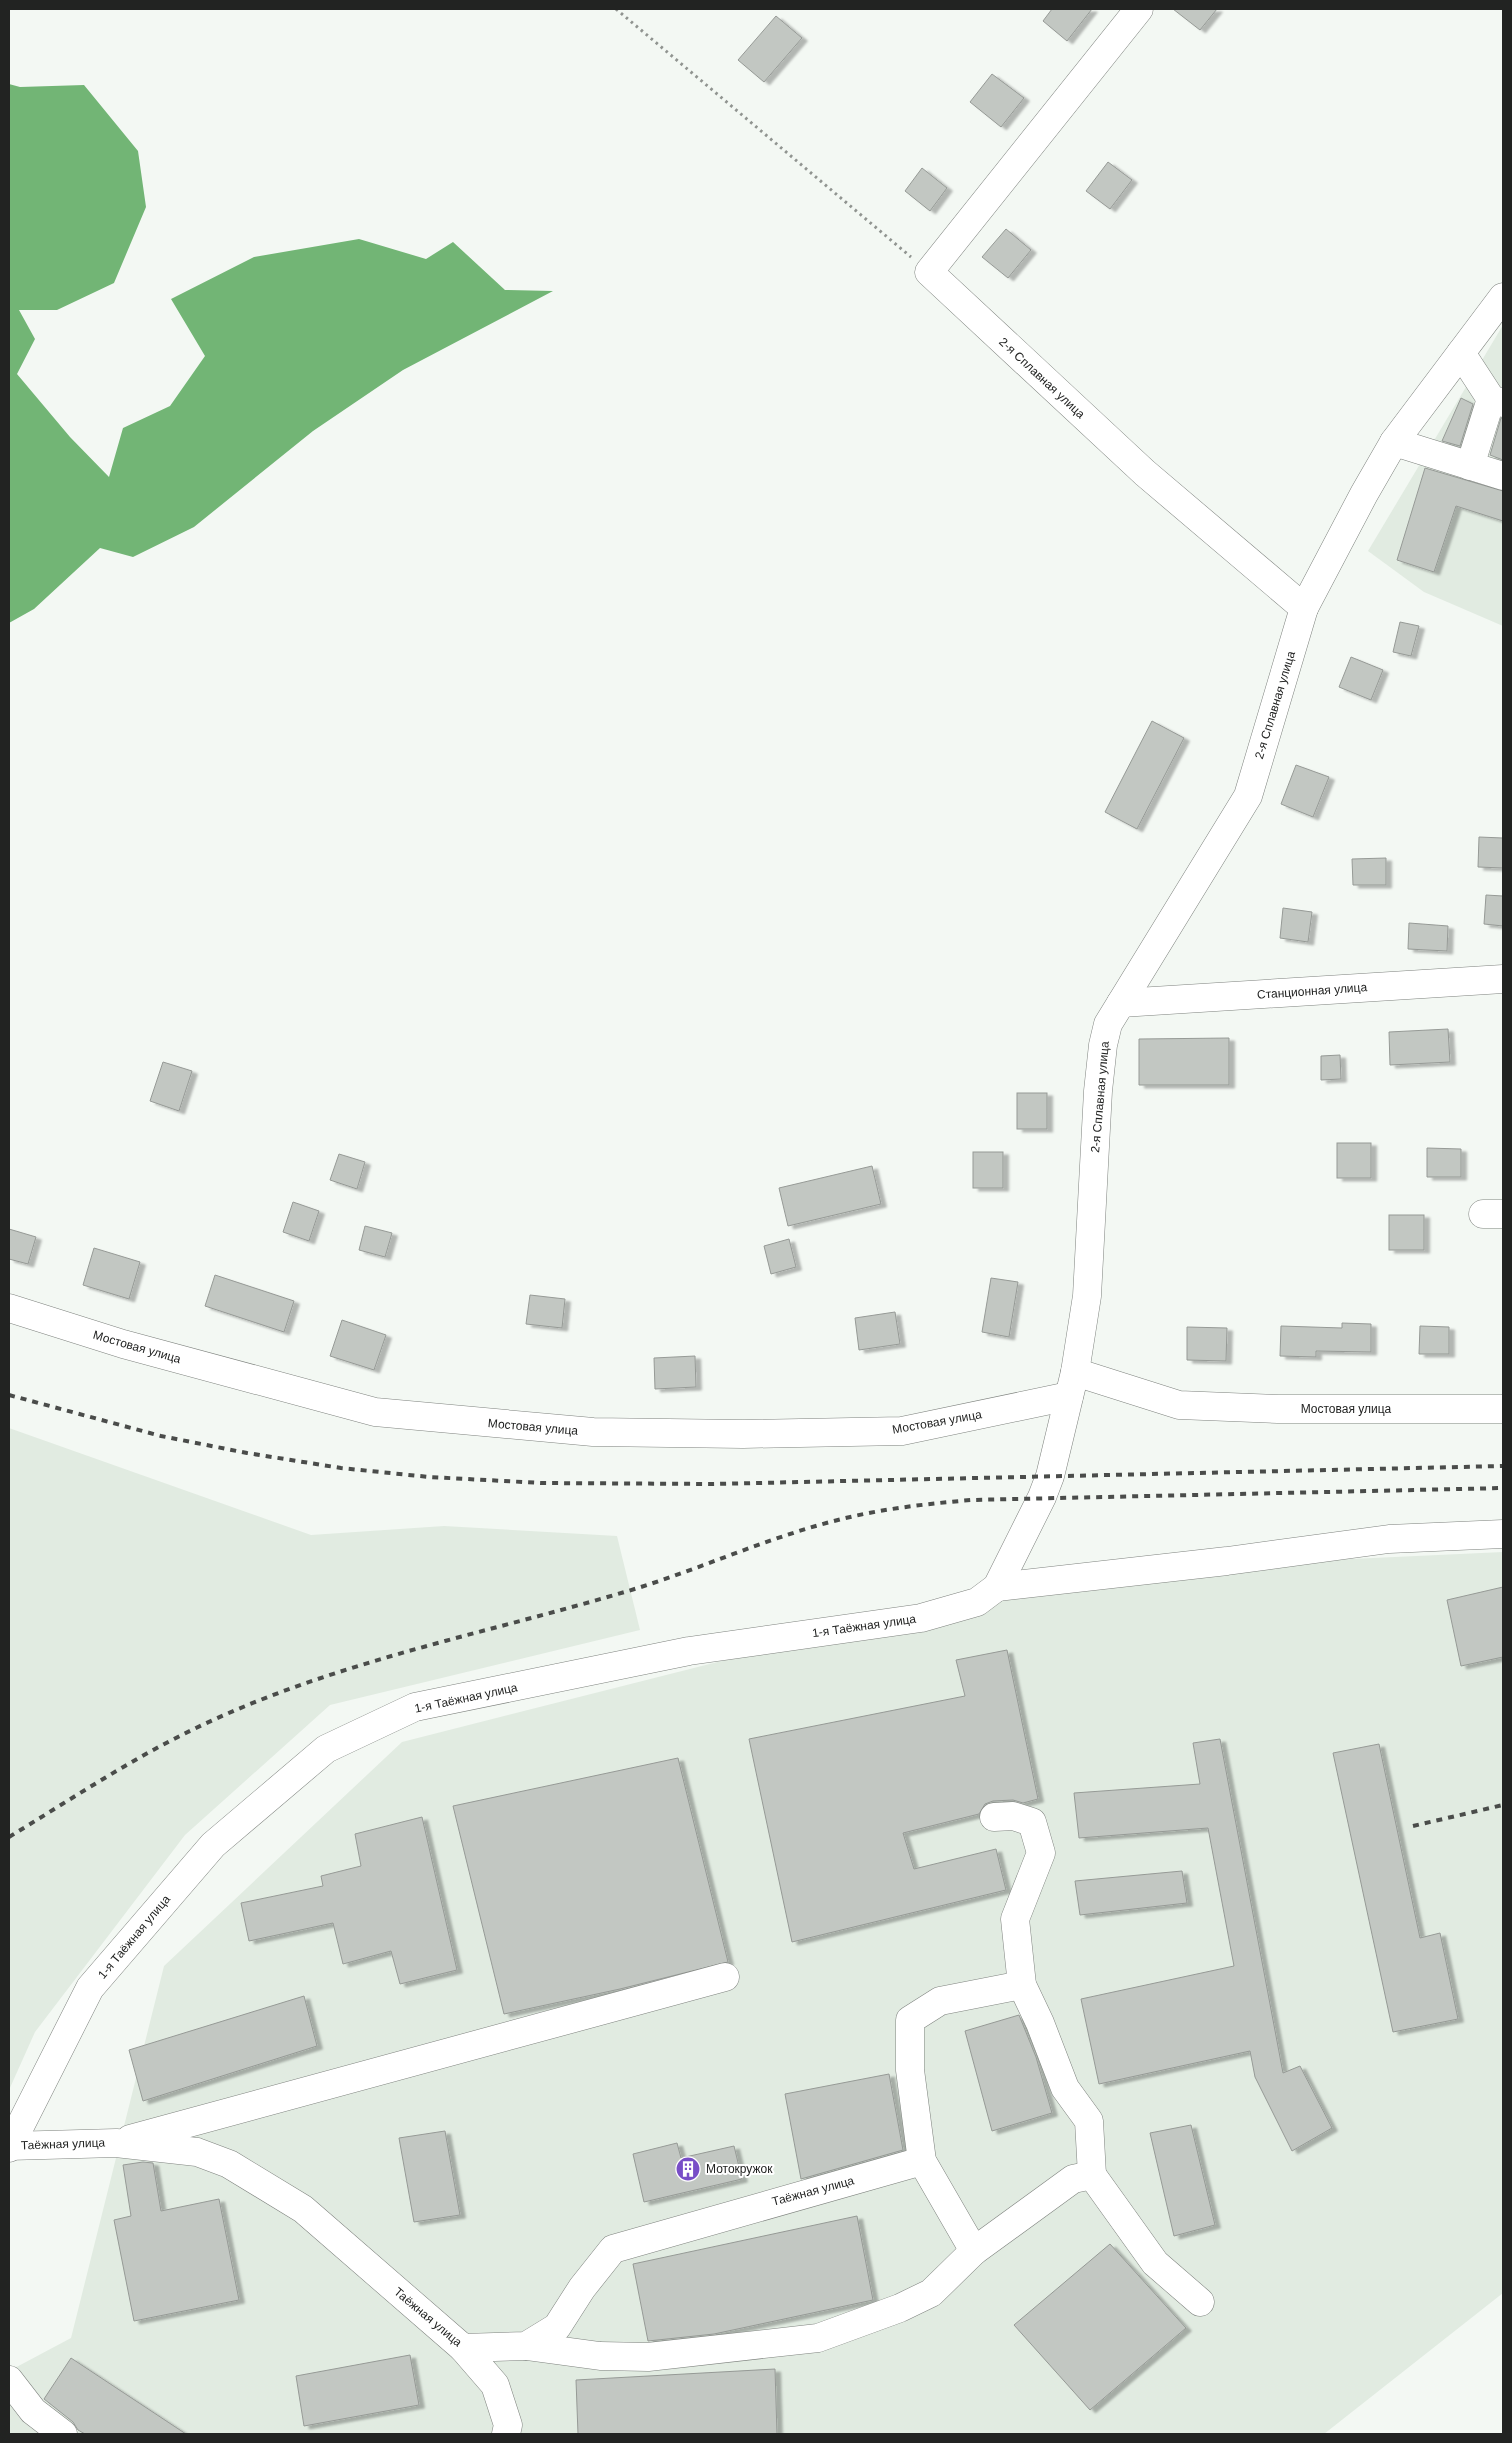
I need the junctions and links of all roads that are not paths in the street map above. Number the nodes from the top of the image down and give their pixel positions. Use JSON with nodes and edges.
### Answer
{"nodes":[{"id":1,"x":1139,"y":9,"type":"edge"},
{"id":2,"x":1503,"y":297,"type":"edge"},
{"id":3,"x":1461,"y":353,"type":"junction"},
{"id":4,"x":1497,"y":401,"type":"edge"},
{"id":5,"x":1394,"y":442,"type":"junction"},
{"id":6,"x":1470,"y":466,"type":"junction"},
{"id":7,"x":1503,"y":476,"type":"edge"},
{"id":8,"x":1304,"y":608,"type":"junction"},
{"id":9,"x":1503,"y":979,"type":"edge"},
{"id":10,"x":1121,"y":1003,"type":"junction"},
{"id":11,"x":9,"y":1308,"type":"edge"},
{"id":12,"x":1072,"y":1384,"type":"junction"},
{"id":13,"x":1503,"y":1409,"type":"edge"},
{"id":14,"x":1503,"y":1534,"type":"edge"},
{"id":15,"x":997,"y":1587,"type":"junction"},
{"id":16,"x":994,"y":1817,"type":"dead end"},
{"id":17,"x":724,"y":1977,"type":"dead end"},
{"id":18,"x":1022,"y":1985,"type":"junction"},
{"id":19,"x":116,"y":2143,"type":"junction"},
{"id":20,"x":9,"y":2147,"type":"edge"},
{"id":21,"x":922,"y":2161,"type":"junction"},
{"id":22,"x":1092,"y":2175,"type":"junction"},
{"id":23,"x":974,"y":2251,"type":"junction"},
{"id":24,"x":1200,"y":2302,"type":"dead end"},
{"id":25,"x":526,"y":2346,"type":"junction"},
{"id":26,"x":463,"y":2348,"type":"junction"},
{"id":27,"x":9,"y":2380,"type":"edge"},
{"id":28,"x":63,"y":2434,"type":"edge"},
{"id":29,"x":506,"y":2434,"type":"edge"}],
"edges":[{"from":1,"to":8,"type":"street","name":"2-я Сплавная улица"},
{"from":2,"to":3,"type":"street"},
{"from":3,"to":4,"type":"street"},
{"from":3,"to":5,"type":"street"},
{"from":4,"to":6,"type":"street"},
{"from":5,"to":6,"type":"street"},
{"from":5,"to":8,"type":"street"},
{"from":6,"to":7,"type":"street"},
{"from":8,"to":10,"type":"street","name":"2-я Сплавная улица"},
{"from":9,"to":10,"type":"street","name":"Станционная улица"},
{"from":10,"to":12,"type":"street","name":"2-я Сплавная улица"},
{"from":11,"to":12,"type":"street","name":"Мостовая улица"},
{"from":12,"to":13,"type":"street","name":"Мостовая улица"},
{"from":12,"to":15,"type":"street","name":"2-я Сплавная улица"},
{"from":14,"to":15,"type":"street"},
{"from":15,"to":20,"type":"street","name":"1-я Таёжная улица"},
{"from":16,"to":18,"type":"street"},
{"from":17,"to":19,"type":"street"},
{"from":18,"to":21,"type":"street"},
{"from":18,"to":22,"type":"street"},
{"from":19,"to":20,"type":"street","name":"Таёжная улица"},
{"from":19,"to":26,"type":"street","name":"Таёжная улица"},
{"from":21,"to":23,"type":"street"},
{"from":21,"to":25,"type":"street","name":"Таёжная улица"},
{"from":22,"to":23,"type":"street"},
{"from":22,"to":24,"type":"street"},
{"from":23,"to":25,"type":"street"},
{"from":25,"to":26,"type":"street","name":"Таёжная улица"},
{"from":26,"to":29,"type":"street"},
{"from":27,"to":28,"type":"street"}]}
